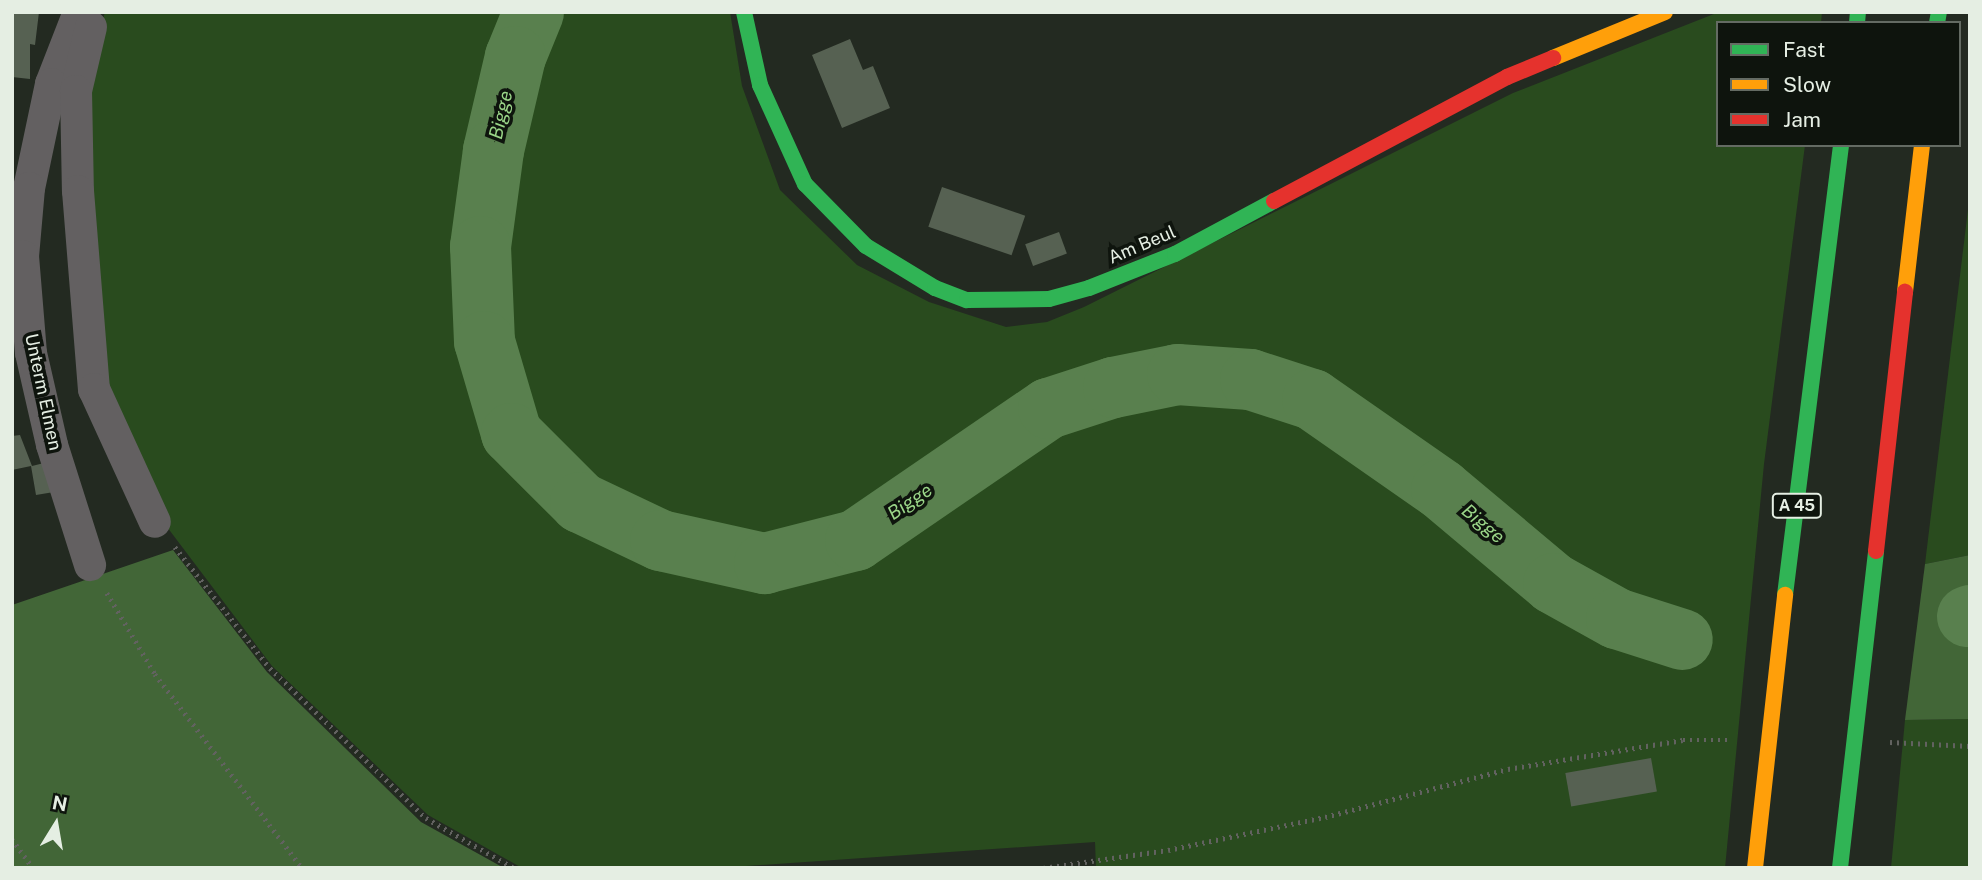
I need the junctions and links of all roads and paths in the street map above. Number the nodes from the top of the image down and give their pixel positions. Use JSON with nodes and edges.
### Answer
{"nodes":[{"id":1,"x":79,"y":12,"type":"edge"},
{"id":2,"x":94,"y":12,"type":"edge"},
{"id":3,"x":744,"y":12,"type":"edge"},
{"id":4,"x":1665,"y":12,"type":"edge"},
{"id":5,"x":1842,"y":147,"type":"edge"},
{"id":6,"x":1922,"y":147,"type":"edge"},
{"id":7,"x":155,"y":522,"type":"joint"},
{"id":8,"x":90,"y":565,"type":"joint"},
{"id":9,"x":1745,"y":740,"type":"dead end"},
{"id":10,"x":1885,"y":743,"type":"dead end"},
{"id":11,"x":1970,"y":746,"type":"edge"},
{"id":12,"x":12,"y":839,"type":"edge"},
{"id":13,"x":33,"y":868,"type":"edge"},
{"id":14,"x":302,"y":868,"type":"edge"},
{"id":15,"x":514,"y":868,"type":"edge"},
{"id":16,"x":1043,"y":868,"type":"edge"},
{"id":17,"x":1755,"y":868,"type":"edge"},
{"id":18,"x":1840,"y":868,"type":"edge"}],
"edges":[{"from":1,"to":8,"type":"street","name":"Unterm Elmen"},
{"from":2,"to":7,"type":"street"},
{"from":3,"to":4,"type":"main road","name":"Am Beul"},
{"from":5,"to":17,"type":"main road","number":"A 45","bridge":true},
{"from":6,"to":18,"type":"main road","bridge":true},
{"from":7,"to":15,"type":"path"},
{"from":8,"to":14,"type":"path"},
{"from":9,"to":16,"type":"path"},
{"from":10,"to":11,"type":"path"},
{"from":12,"to":13,"type":"path"}]}
